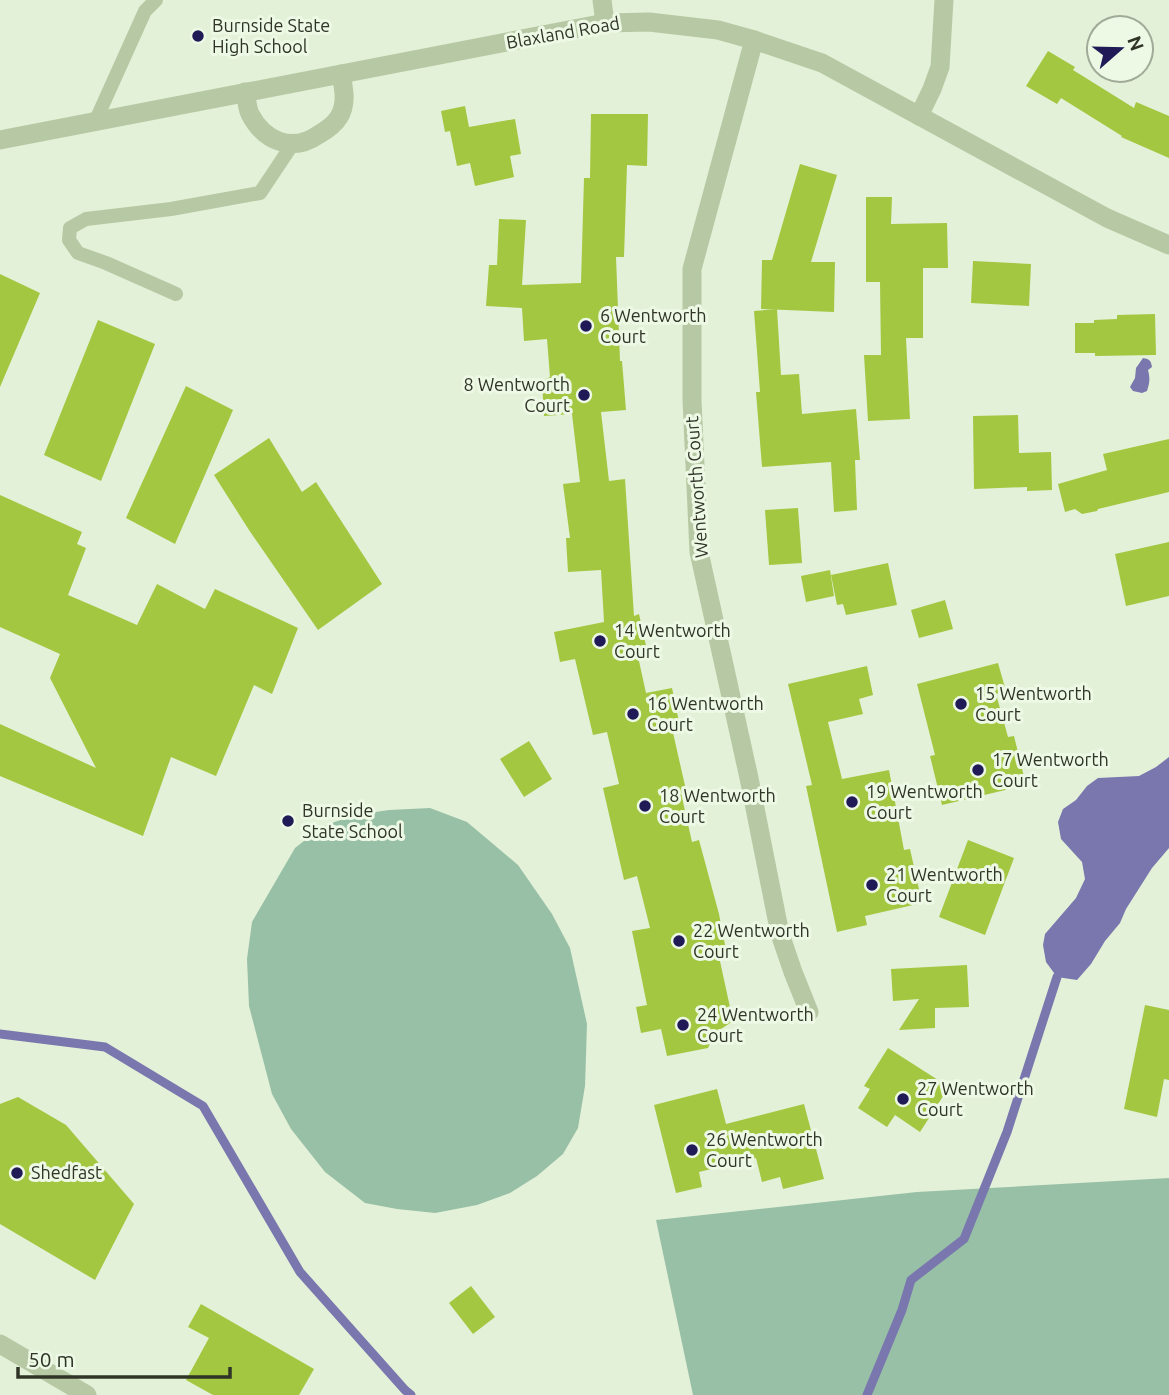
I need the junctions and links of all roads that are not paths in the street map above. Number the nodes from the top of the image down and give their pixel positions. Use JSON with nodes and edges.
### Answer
{"nodes":[{"id":1,"x":156,"y":0,"type":"edge"},
{"id":2,"x":602,"y":0,"type":"edge"},
{"id":3,"x":944,"y":0,"type":"edge"},
{"id":4,"x":605,"y":23,"type":"junction"},
{"id":5,"x":754,"y":40,"type":"junction"},
{"id":6,"x":341,"y":74,"type":"junction"},
{"id":7,"x":245,"y":92,"type":"junction"},
{"id":8,"x":919,"y":116,"type":"junction"},
{"id":9,"x":95,"y":122,"type":"junction"},
{"id":10,"x":0,"y":140,"type":"edge"},
{"id":11,"x":292,"y":145,"type":"junction"},
{"id":12,"x":1169,"y":245,"type":"edge"},
{"id":13,"x":176,"y":294,"type":"dead end"},
{"id":14,"x":809,"y":1012,"type":"dead end"},
{"id":15,"x":0,"y":1344,"type":"edge"},
{"id":16,"x":87,"y":1395,"type":"edge"}],
"edges":[{"from":1,"to":9,"type":"lane"},
{"from":2,"to":4,"type":"street"},
{"from":3,"to":8,"type":"street"},
{"from":4,"to":5,"type":"street","name":"Blaxland Road"},
{"from":4,"to":6,"type":"street","name":"Blaxland Road"},
{"from":5,"to":8,"type":"street","name":"Blaxland Road"},
{"from":5,"to":14,"type":"street","name":"Wentworth Court"},
{"from":6,"to":7,"type":"street","name":"Blaxland Road"},
{"from":6,"to":11,"type":"street"},
{"from":7,"to":9,"type":"street","name":"Blaxland Road"},
{"from":7,"to":11,"type":"street"},
{"from":8,"to":12,"type":"street","name":"Blaxland Road"},
{"from":9,"to":10,"type":"street","name":"Blaxland Road"},
{"from":11,"to":13,"type":"lane"},
{"from":15,"to":16,"type":"street"}]}
